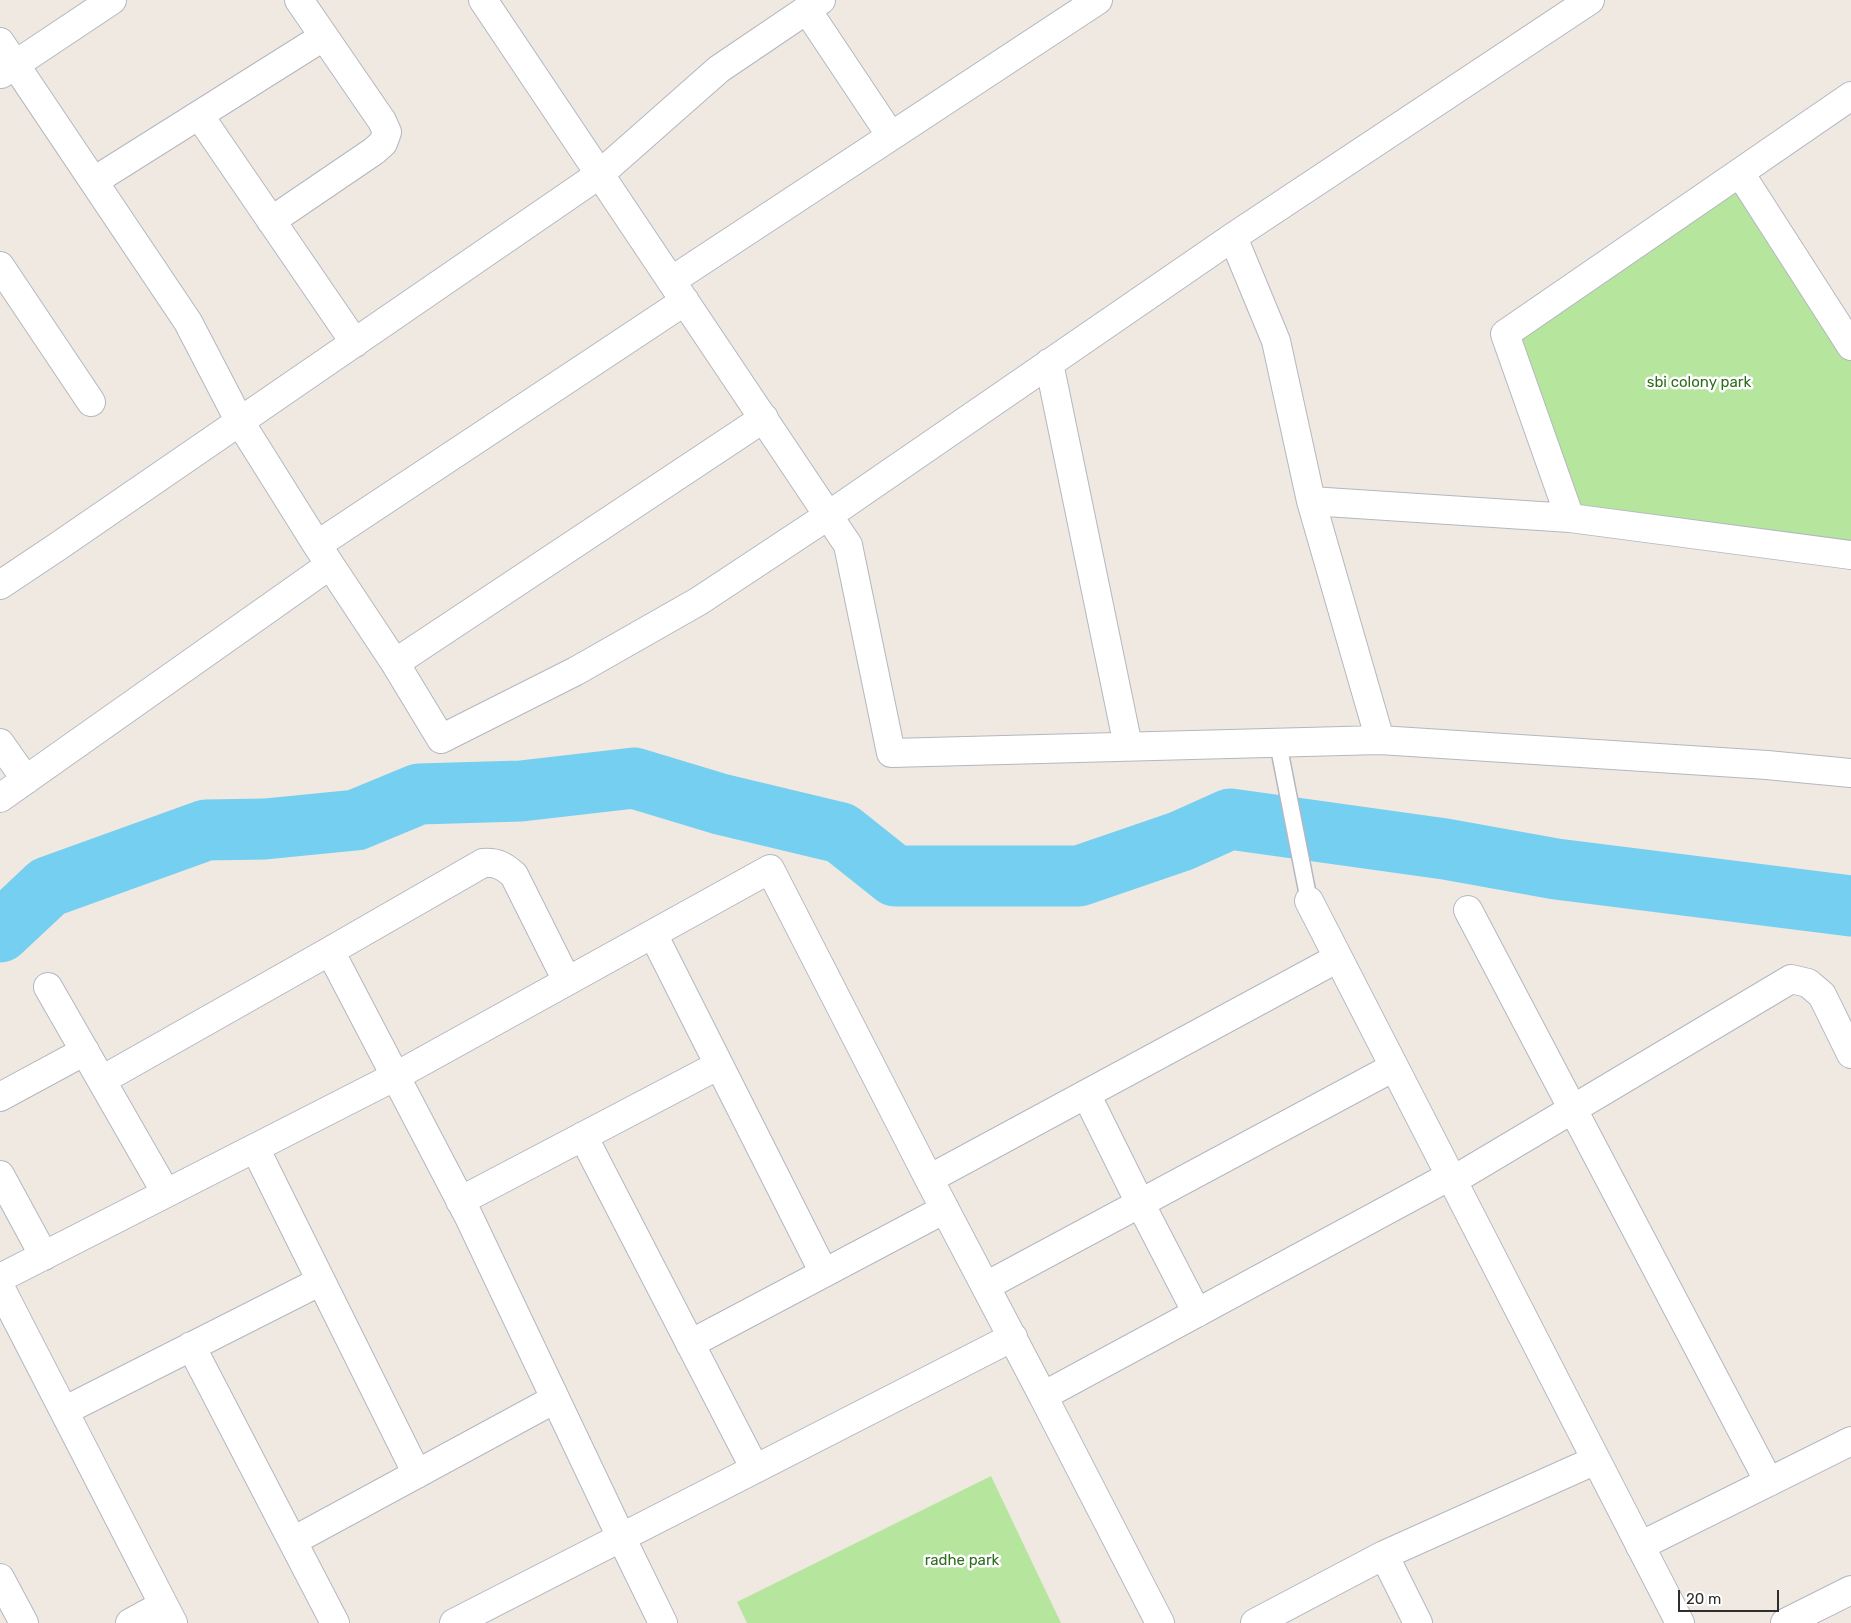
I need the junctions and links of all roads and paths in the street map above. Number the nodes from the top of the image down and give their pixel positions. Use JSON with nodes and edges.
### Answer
{"nodes":[{"id":1,"x":112,"y":0,"type":"edge"},
{"id":2,"x":299,"y":0,"type":"edge"},
{"id":3,"x":483,"y":0,"type":"edge"},
{"id":4,"x":1098,"y":0,"type":"edge"},
{"id":5,"x":1590,"y":0,"type":"edge"},
{"id":6,"x":814,"y":5,"type":"edge"},
{"id":7,"x":323,"y":37,"type":"junction"},
{"id":8,"x":0,"y":42,"type":"edge"},
{"id":9,"x":8,"y":70,"type":"edge"},
{"id":10,"x":1851,"y":96,"type":"edge"},
{"id":11,"x":198,"y":115,"type":"junction"},
{"id":12,"x":891,"y":136,"type":"junction"},
{"id":13,"x":1740,"y":173,"type":"junction"},
{"id":14,"x":600,"y":174,"type":"junction"},
{"id":15,"x":94,"y":181,"type":"junction"},
{"id":16,"x":272,"y":221,"type":"junction"},
{"id":17,"x":1233,"y":237,"type":"junction"},
{"id":18,"x":0,"y":266,"type":"edge"},
{"id":19,"x":678,"y":291,"type":"junction"},
{"id":20,"x":355,"y":343,"type":"junction"},
{"id":21,"x":1851,"y":346,"type":"edge"},
{"id":22,"x":1048,"y":363,"type":"junction"},
{"id":23,"x":90,"y":402,"type":"dead end"},
{"id":24,"x":764,"y":418,"type":"junction"},
{"id":25,"x":240,"y":422,"type":"junction"},
{"id":26,"x":1311,"y":501,"type":"junction"},
{"id":27,"x":829,"y":515,"type":"junction"},
{"id":28,"x":1570,"y":518,"type":"junction"},
{"id":29,"x":323,"y":555,"type":"junction"},
{"id":30,"x":1851,"y":555,"type":"edge"},
{"id":31,"x":0,"y":585,"type":"edge"},
{"id":32,"x":395,"y":663,"type":"junction"},
{"id":33,"x":1380,"y":740,"type":"junction"},
{"id":34,"x":0,"y":743,"type":"edge"},
{"id":35,"x":1278,"y":743,"type":"junction"},
{"id":36,"x":1128,"y":746,"type":"junction"},
{"id":37,"x":1851,"y":773,"type":"edge"},
{"id":38,"x":26,"y":780,"type":"junction"},
{"id":39,"x":0,"y":798,"type":"edge"},
{"id":40,"x":1308,"y":902,"type":"joint"},
{"id":41,"x":1468,"y":910,"type":"dead end"},
{"id":42,"x":653,"y":934,"type":"junction"},
{"id":43,"x":330,"y":951,"type":"junction"},
{"id":44,"x":1338,"y":958,"type":"junction"},
{"id":45,"x":567,"y":981,"type":"junction"},
{"id":46,"x":48,"y":988,"type":"dead end"},
{"id":47,"x":85,"y":1051,"type":"junction"},
{"id":48,"x":1851,"y":1054,"type":"edge"},
{"id":49,"x":719,"y":1065,"type":"junction"},
{"id":50,"x":1394,"y":1067,"type":"junction"},
{"id":51,"x":396,"y":1076,"type":"junction"},
{"id":52,"x":102,"y":1080,"type":"junction"},
{"id":53,"x":1086,"y":1094,"type":"junction"},
{"id":54,"x":0,"y":1097,"type":"edge"},
{"id":55,"x":1572,"y":1109,"type":"junction"},
{"id":56,"x":583,"y":1136,"type":"junction"},
{"id":57,"x":255,"y":1148,"type":"junction"},
{"id":58,"x":0,"y":1175,"type":"edge"},
{"id":59,"x":1451,"y":1178,"type":"junction"},
{"id":60,"x":929,"y":1179,"type":"junction"},
{"id":61,"x":166,"y":1193,"type":"junction"},
{"id":62,"x":460,"y":1201,"type":"junction"},
{"id":63,"x":1140,"y":1203,"type":"junction"},
{"id":64,"x":945,"y":1208,"type":"junction"},
{"id":65,"x":44,"y":1256,"type":"junction"},
{"id":66,"x":824,"y":1273,"type":"junction"},
{"id":67,"x":0,"y":1278,"type":"edge"},
{"id":68,"x":321,"y":1281,"type":"junction"},
{"id":69,"x":986,"y":1286,"type":"junction"},
{"id":70,"x":0,"y":1287,"type":"edge"},
{"id":71,"x":1197,"y":1313,"type":"junction"},
{"id":72,"x":1013,"y":1337,"type":"junction"},
{"id":73,"x":690,"y":1344,"type":"junction"},
{"id":74,"x":191,"y":1346,"type":"junction"},
{"id":75,"x":1044,"y":1396,"type":"junction"},
{"id":76,"x":555,"y":1400,"type":"junction"},
{"id":77,"x":64,"y":1411,"type":"junction"},
{"id":78,"x":1851,"y":1441,"type":"edge"},
{"id":79,"x":1596,"y":1460,"type":"junction"},
{"id":80,"x":755,"y":1468,"type":"junction"},
{"id":81,"x":418,"y":1474,"type":"junction"},
{"id":82,"x":1769,"y":1482,"type":"junction"},
{"id":83,"x":620,"y":1537,"type":"junction"},
{"id":84,"x":293,"y":1541,"type":"junction"},
{"id":85,"x":1640,"y":1546,"type":"junction"},
{"id":86,"x":1384,"y":1555,"type":"junction"},
{"id":87,"x":0,"y":1578,"type":"edge"},
{"id":88,"x":1851,"y":1590,"type":"edge"},
{"id":89,"x":168,"y":1614,"type":"edge"},
{"id":90,"x":492,"y":1614,"type":"edge"},
{"id":91,"x":1820,"y":1616,"type":"edge"},
{"id":92,"x":24,"y":1623,"type":"edge"},
{"id":93,"x":130,"y":1623,"type":"edge"},
{"id":94,"x":335,"y":1623,"type":"edge"},
{"id":95,"x":454,"y":1623,"type":"edge"},
{"id":96,"x":663,"y":1623,"type":"edge"},
{"id":97,"x":1160,"y":1623,"type":"edge"},
{"id":98,"x":1255,"y":1623,"type":"edge"},
{"id":99,"x":1418,"y":1623,"type":"edge"},
{"id":100,"x":1680,"y":1623,"type":"edge"},
{"id":101,"x":1785,"y":1623,"type":"edge"}],
"edges":[{"from":1,"to":9,"type":"street"},
{"from":2,"to":7,"type":"street"},
{"from":3,"to":14,"type":"street"},
{"from":4,"to":12,"type":"street"},
{"from":5,"to":17,"type":"street"},
{"from":6,"to":12,"type":"street"},
{"from":6,"to":14,"type":"street"},
{"from":7,"to":11,"type":"street"},
{"from":7,"to":16,"type":"street"},
{"from":8,"to":9,"type":"street"},
{"from":9,"to":15,"type":"street"},
{"from":10,"to":13,"type":"street"},
{"from":11,"to":15,"type":"street"},
{"from":11,"to":16,"type":"street"},
{"from":12,"to":19,"type":"street"},
{"from":13,"to":21,"type":"street"},
{"from":13,"to":28,"type":"street"},
{"from":14,"to":19,"type":"street"},
{"from":14,"to":20,"type":"street"},
{"from":15,"to":25,"type":"street"},
{"from":16,"to":20,"type":"street"},
{"from":17,"to":22,"type":"street"},
{"from":17,"to":26,"type":"street"},
{"from":18,"to":23,"type":"street"},
{"from":19,"to":24,"type":"street"},
{"from":19,"to":29,"type":"street"},
{"from":20,"to":25,"type":"street"},
{"from":22,"to":27,"type":"street"},
{"from":22,"to":36,"type":"street"},
{"from":24,"to":27,"type":"street"},
{"from":24,"to":32,"type":"street"},
{"from":25,"to":29,"type":"street"},
{"from":25,"to":31,"type":"street"},
{"from":26,"to":28,"type":"street"},
{"from":26,"to":33,"type":"street"},
{"from":27,"to":32,"type":"street"},
{"from":27,"to":36,"type":"street"},
{"from":28,"to":30,"type":"street"},
{"from":29,"to":32,"type":"street"},
{"from":29,"to":38,"type":"street"},
{"from":33,"to":35,"type":"street"},
{"from":33,"to":37,"type":"street"},
{"from":34,"to":38,"type":"street"},
{"from":35,"to":36,"type":"street"},
{"from":35,"to":40,"type":"lane"},
{"from":38,"to":39,"type":"street"},
{"from":40,"to":44,"type":"street"},
{"from":41,"to":55,"type":"street"},
{"from":42,"to":45,"type":"street"},
{"from":42,"to":49,"type":"street"},
{"from":42,"to":60,"type":"street"},
{"from":43,"to":45,"type":"street"},
{"from":43,"to":51,"type":"street"},
{"from":43,"to":52,"type":"street"},
{"from":44,"to":50,"type":"street"},
{"from":44,"to":53,"type":"street"},
{"from":45,"to":51,"type":"street"},
{"from":46,"to":47,"type":"street"},
{"from":47,"to":52,"type":"street"},
{"from":47,"to":54,"type":"street"},
{"from":48,"to":55,"type":"street"},
{"from":49,"to":56,"type":"street"},
{"from":49,"to":66,"type":"street"},
{"from":50,"to":59,"type":"street"},
{"from":50,"to":63,"type":"street"},
{"from":51,"to":57,"type":"street"},
{"from":51,"to":62,"type":"street"},
{"from":52,"to":61,"type":"street"},
{"from":53,"to":60,"type":"street"},
{"from":53,"to":63,"type":"street"},
{"from":55,"to":59,"type":"street"},
{"from":55,"to":82,"type":"street"},
{"from":56,"to":62,"type":"street"},
{"from":56,"to":73,"type":"street"},
{"from":57,"to":61,"type":"street"},
{"from":57,"to":68,"type":"street"},
{"from":58,"to":65,"type":"street"},
{"from":59,"to":71,"type":"street"},
{"from":59,"to":79,"type":"street"},
{"from":60,"to":64,"type":"street"},
{"from":61,"to":65,"type":"street"},
{"from":62,"to":76,"type":"street"},
{"from":63,"to":69,"type":"street"},
{"from":63,"to":71,"type":"street"},
{"from":64,"to":66,"type":"street"},
{"from":64,"to":69,"type":"street"},
{"from":65,"to":67,"type":"street"},
{"from":66,"to":73,"type":"street"},
{"from":68,"to":74,"type":"street"},
{"from":68,"to":81,"type":"street"},
{"from":69,"to":72,"type":"street"},
{"from":70,"to":77,"type":"street"},
{"from":71,"to":75,"type":"street"},
{"from":72,"to":75,"type":"street"},
{"from":72,"to":80,"type":"street"},
{"from":73,"to":80,"type":"street"},
{"from":74,"to":77,"type":"street"},
{"from":74,"to":84,"type":"street"},
{"from":75,"to":97,"type":"street"},
{"from":76,"to":81,"type":"street"},
{"from":76,"to":83,"type":"street"},
{"from":77,"to":89,"type":"street"},
{"from":78,"to":82,"type":"street"},
{"from":79,"to":85,"type":"street"},
{"from":79,"to":86,"type":"street"},
{"from":80,"to":83,"type":"street"},
{"from":81,"to":84,"type":"street"},
{"from":82,"to":85,"type":"street"},
{"from":83,"to":90,"type":"street"},
{"from":83,"to":96,"type":"street"},
{"from":84,"to":94,"type":"street"},
{"from":85,"to":100,"type":"street"},
{"from":86,"to":98,"type":"street"},
{"from":86,"to":99,"type":"street"},
{"from":87,"to":92,"type":"street"},
{"from":88,"to":91,"type":"street"},
{"from":89,"to":93,"type":"street"},
{"from":90,"to":95,"type":"street"},
{"from":91,"to":101,"type":"street"}]}
